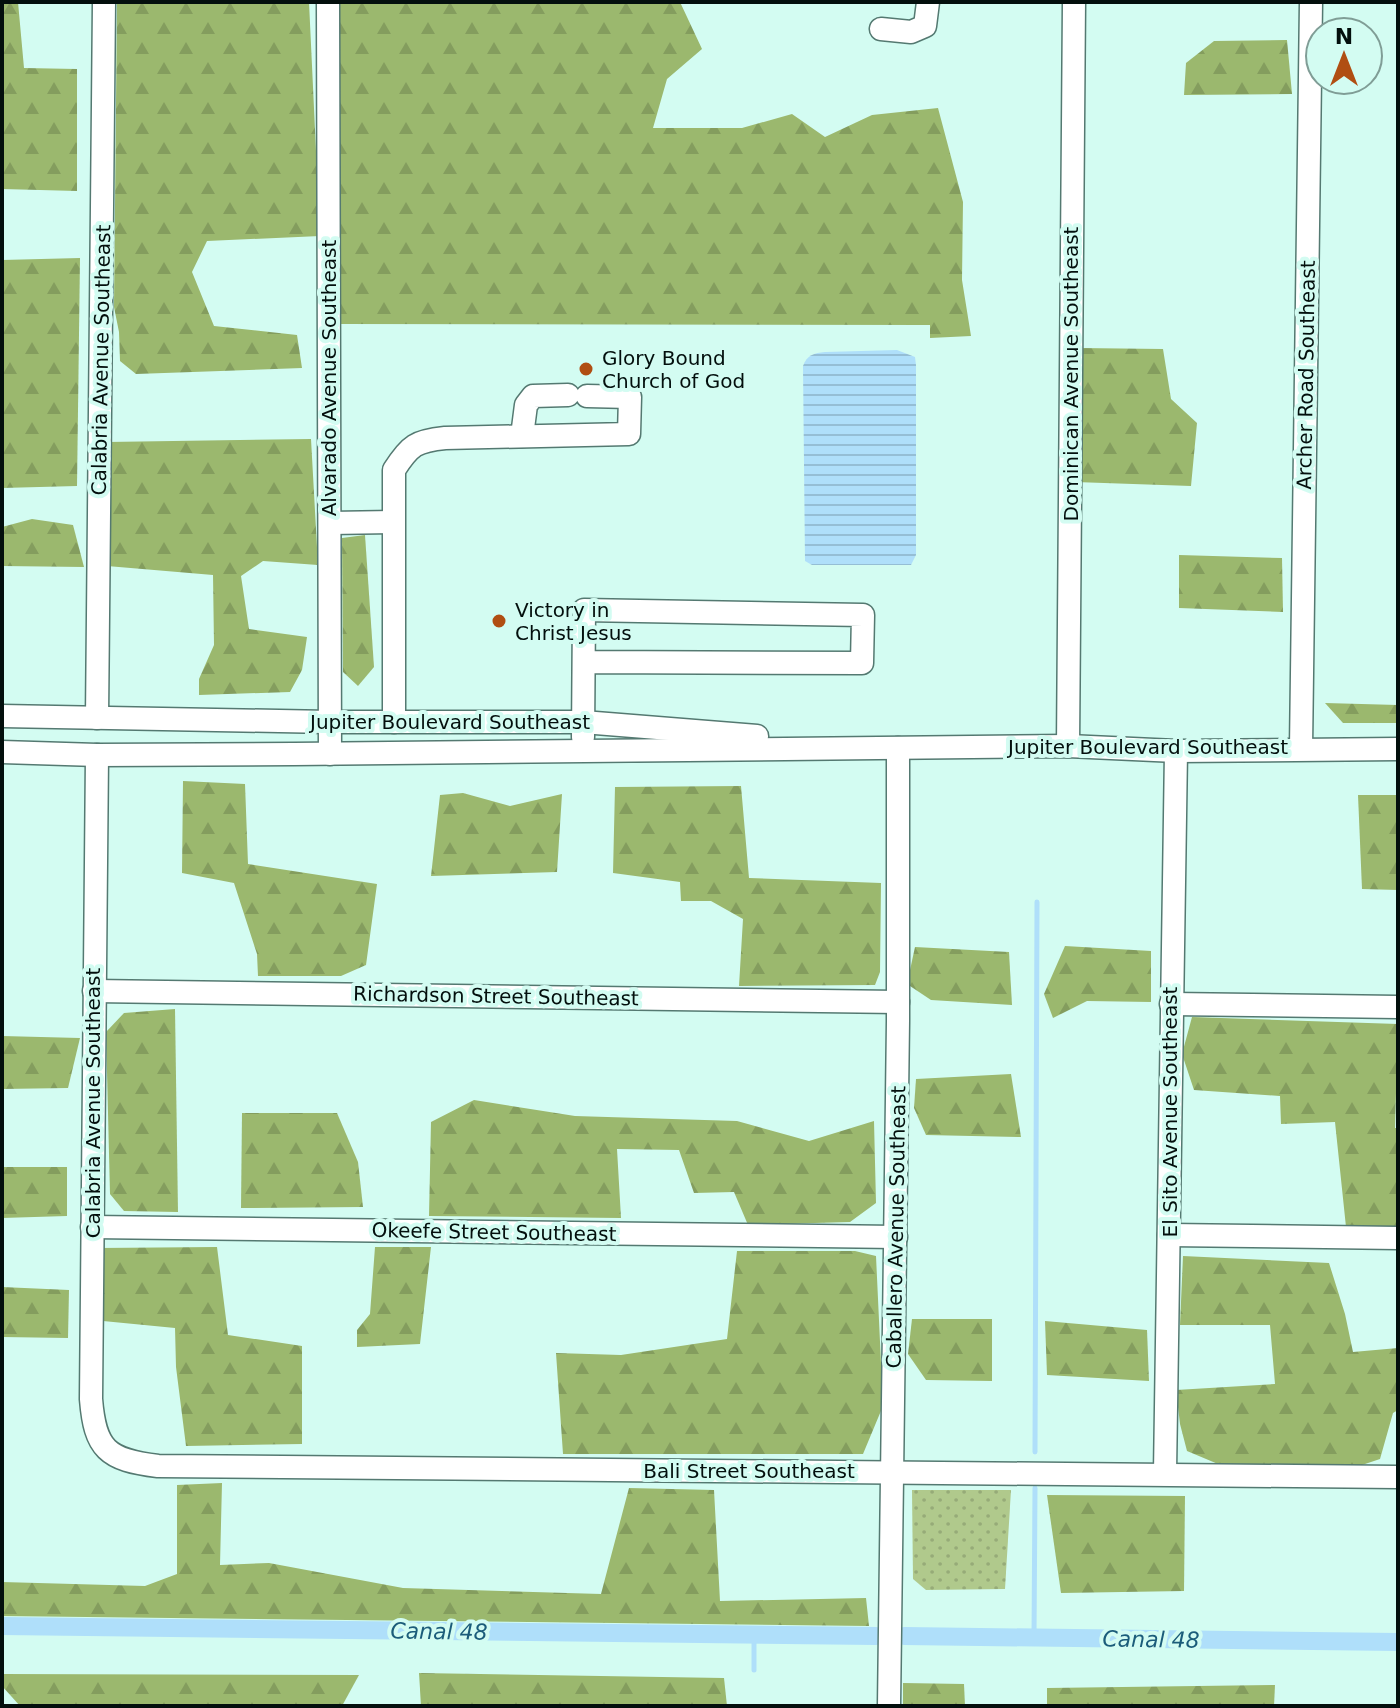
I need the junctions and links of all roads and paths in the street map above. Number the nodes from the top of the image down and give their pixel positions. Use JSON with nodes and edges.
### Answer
{"nodes":[{"id":1,"x":104,"y":2,"type":"edge"},
{"id":2,"x":328,"y":2,"type":"edge"},
{"id":3,"x":928,"y":2,"type":"edge"},
{"id":4,"x":1074,"y":2,"type":"edge"},
{"id":5,"x":1311,"y":2,"type":"edge"},
{"id":6,"x":881,"y":29,"type":"dead end"},
{"id":7,"x":522,"y":436,"type":"junction"},
{"id":8,"x":393,"y":522,"type":"junction"},
{"id":9,"x":330,"y":523,"type":"junction"},
{"id":10,"x":584,"y":662,"type":"junction"},
{"id":11,"x":2,"y":716,"type":"edge"},
{"id":12,"x":97,"y":718,"type":"junction"},
{"id":13,"x":330,"y":722,"type":"junction"},
{"id":14,"x":394,"y":722,"type":"junction"},
{"id":15,"x":583,"y":722,"type":"junction"},
{"id":16,"x":1068,"y":746,"type":"junction"},
{"id":17,"x":898,"y":748,"type":"junction"},
{"id":18,"x":1301,"y":748,"type":"junction"},
{"id":19,"x":1398,"y":749,"type":"edge"},
{"id":20,"x":582,"y":750,"type":"junction"},
{"id":21,"x":1176,"y":751,"type":"junction"},
{"id":22,"x":2,"y":752,"type":"edge"},
{"id":23,"x":330,"y":754,"type":"junction"},
{"id":24,"x":97,"y":755,"type":"junction"},
{"id":25,"x":94,"y":991,"type":"junction"},
{"id":26,"x":898,"y":1002,"type":"junction"},
{"id":27,"x":1171,"y":1004,"type":"junction"},
{"id":28,"x":1398,"y":1007,"type":"edge"},
{"id":29,"x":92,"y":1227,"type":"junction"},
{"id":30,"x":1169,"y":1235,"type":"junction"},
{"id":31,"x":896,"y":1237,"type":"junction"},
{"id":32,"x":1398,"y":1238,"type":"edge"},
{"id":33,"x":105,"y":1447,"type":"joint"},
{"id":34,"x":893,"y":1472,"type":"junction"},
{"id":35,"x":1165,"y":1473,"type":"junction"},
{"id":36,"x":1398,"y":1477,"type":"edge"},
{"id":37,"x":889,"y":1706,"type":"edge"}],
"edges":[{"from":1,"to":12,"type":"street","name":"Calabria Avenue Southeast"},
{"from":2,"to":9,"type":"street","name":"Alvarado Avenue Southeast"},
{"from":3,"to":6,"type":"street"},
{"from":4,"to":16,"type":"street","name":"Dominican Avenue Southeast"},
{"from":5,"to":18,"type":"street","name":"Archer Road Southeast"},
{"from":7,"to":7,"type":"street"},
{"from":7,"to":8,"type":"street"},
{"from":8,"to":9,"type":"street"},
{"from":8,"to":14,"type":"street"},
{"from":9,"to":13,"type":"street","name":"Alvarado Avenue Southeast"},
{"from":10,"to":10,"type":"street"},
{"from":10,"to":15,"type":"street"},
{"from":11,"to":12,"type":"street","name":"Jupiter Boulevard Southeast"},
{"from":12,"to":13,"type":"street","name":"Jupiter Boulevard Southeast"},
{"from":13,"to":14,"type":"street","name":"Jupiter Boulevard Southeast"},
{"from":13,"to":23,"type":"street","name":"Alvarado Avenue Southeast"},
{"from":14,"to":15,"type":"street","name":"Jupiter Boulevard Southeast"},
{"from":15,"to":17,"type":"street","name":"Jupiter Boulevard Southeast"},
{"from":15,"to":20,"type":"street"},
{"from":16,"to":17,"type":"street","name":"Jupiter Boulevard Southeast"},
{"from":16,"to":21,"type":"street","name":"Jupiter Boulevard Southeast"},
{"from":17,"to":20,"type":"street","name":"Jupiter Boulevard Southeast"},
{"from":17,"to":26,"type":"street","name":"Caballero Avenue Southeast"},
{"from":18,"to":19,"type":"street","name":"Jupiter Boulevard Southeast"},
{"from":18,"to":21,"type":"street","name":"Jupiter Boulevard Southeast"},
{"from":20,"to":23,"type":"street","name":"Jupiter Boulevard Southeast"},
{"from":21,"to":27,"type":"street","name":"El Sito Avenue Southeast"},
{"from":22,"to":24,"type":"street","name":"Jupiter Boulevard Southeast"},
{"from":23,"to":24,"type":"street","name":"Jupiter Boulevard Southeast"},
{"from":24,"to":25,"type":"street","name":"Calabria Avenue Southeast"},
{"from":25,"to":26,"type":"street","name":"Richardson Street Southeast"},
{"from":25,"to":29,"type":"street","name":"Calabria Avenue Southeast"},
{"from":26,"to":31,"type":"street","name":"Caballero Avenue Southeast"},
{"from":27,"to":28,"type":"street"},
{"from":27,"to":30,"type":"street","name":"El Sito Avenue Southeast"},
{"from":29,"to":31,"type":"street","name":"Okeefe Street Southeast"},
{"from":29,"to":33,"type":"street","name":"Calabria Avenue Southeast"},
{"from":30,"to":32,"type":"street"},
{"from":30,"to":35,"type":"street","name":"El Sito Avenue Southeast"},
{"from":31,"to":34,"type":"street","name":"Caballero Avenue Southeast"},
{"from":33,"to":34,"type":"street","name":"Bali Street Southeast"},
{"from":34,"to":35,"type":"street","name":"Bali Street Southeast"},
{"from":34,"to":37,"type":"street","name":"Caballero Avenue Southeast"},
{"from":35,"to":36,"type":"street","name":"Bali Street Southeast"}]}
